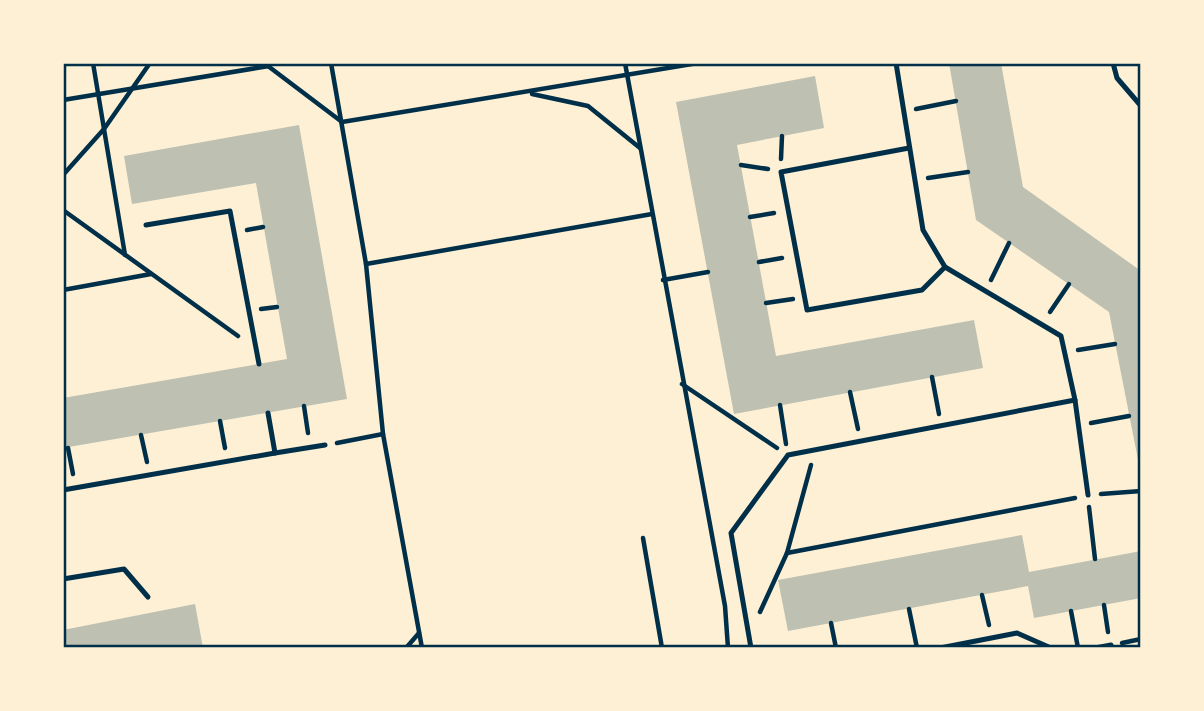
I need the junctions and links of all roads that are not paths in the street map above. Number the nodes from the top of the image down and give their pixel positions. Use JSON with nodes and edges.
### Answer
{"nodes":[{"id":1,"x":896,"y":63,"type":"edge"},
{"id":2,"x":1113,"y":63,"type":"edge"},
{"id":3,"x":1141,"y":106,"type":"edge"},
{"id":4,"x":909,"y":148,"type":"junction"},
{"id":5,"x":146,"y":225,"type":"dead end"},
{"id":6,"x":945,"y":267,"type":"junction"},
{"id":7,"x":259,"y":364,"type":"dead end"},
{"id":8,"x":1075,"y":400,"type":"junction"},
{"id":9,"x":268,"y":413,"type":"dead end"},
{"id":10,"x":325,"y":445,"type":"road end"},
{"id":11,"x":275,"y":453,"type":"junction"},
{"id":12,"x":63,"y":490,"type":"edge"},
{"id":13,"x":1088,"y":495,"type":"road end"},
{"id":14,"x":63,"y":579,"type":"edge"},
{"id":15,"x":148,"y":597,"type":"dead end"},
{"id":16,"x":1111,"y":645,"type":"dead end"},
{"id":17,"x":751,"y":648,"type":"edge"},
{"id":18,"x":940,"y":648,"type":"edge"},
{"id":19,"x":1051,"y":648,"type":"edge"},
{"id":20,"x":1095,"y":648,"type":"edge"}],
"edges":[{"from":1,"to":4,"type":"lane"},
{"from":2,"to":3,"type":"lane"},
{"from":4,"to":6,"type":"lane"},
{"from":4,"to":6,"type":"lane"},
{"from":5,"to":7,"type":"lane"},
{"from":6,"to":8,"type":"lane"},
{"from":8,"to":13,"type":"lane"},
{"from":8,"to":17,"type":"lane"},
{"from":9,"to":11,"type":"lane"},
{"from":10,"to":11,"type":"lane"},
{"from":11,"to":12,"type":"lane"},
{"from":14,"to":15,"type":"lane"},
{"from":16,"to":20,"type":"lane"},
{"from":18,"to":19,"type":"lane"}]}
